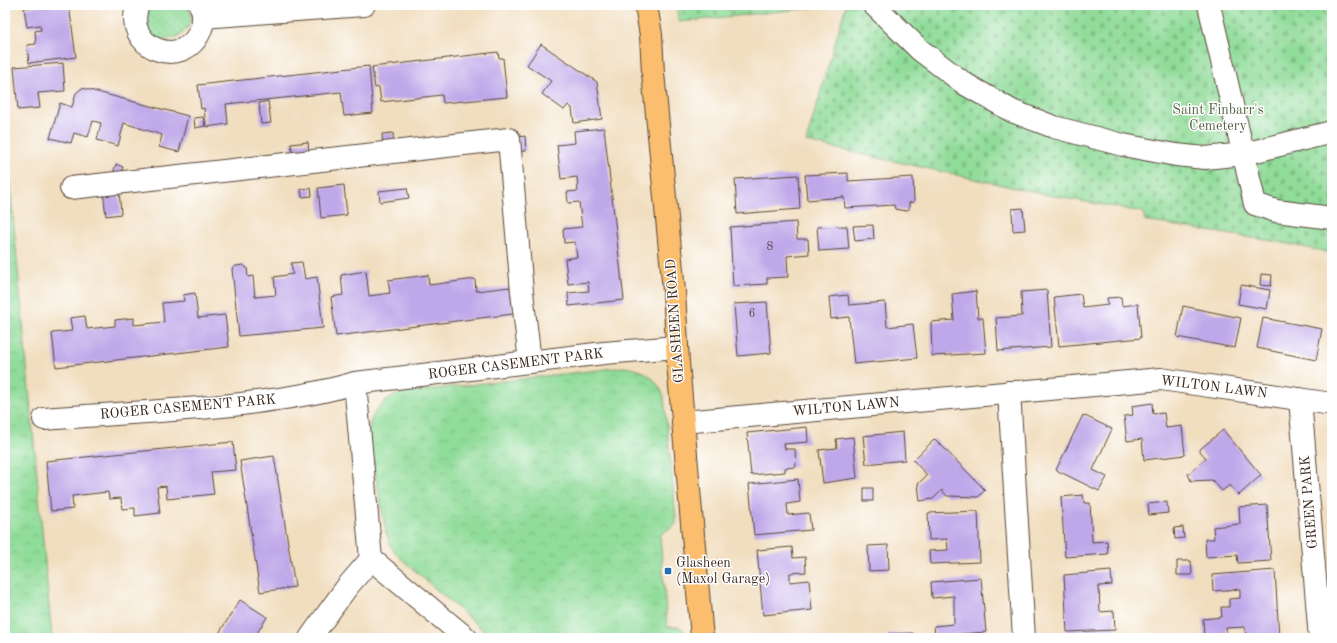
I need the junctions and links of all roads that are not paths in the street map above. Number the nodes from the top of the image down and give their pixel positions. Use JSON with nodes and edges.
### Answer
{"nodes":[{"id":1,"x":138,"y":5,"type":"edge"},
{"id":2,"x":364,"y":5,"type":"edge"},
{"id":3,"x":646,"y":5,"type":"edge"},
{"id":4,"x":874,"y":5,"type":"edge"},
{"id":5,"x":1209,"y":5,"type":"edge"},
{"id":6,"x":202,"y":11,"type":"edge"},
{"id":7,"x":1332,"y":132,"type":"edge"},
{"id":8,"x":1244,"y":154,"type":"junction"},
{"id":9,"x":71,"y":188,"type":"dead end"},
{"id":10,"x":1332,"y":218,"type":"edge"},
{"id":11,"x":676,"y":347,"type":"junction"},
{"id":12,"x":530,"y":362,"type":"junction"},
{"id":13,"x":355,"y":383,"type":"junction"},
{"id":14,"x":1009,"y":392,"type":"junction"},
{"id":15,"x":1300,"y":399,"type":"junction"},
{"id":16,"x":1332,"y":404,"type":"edge"},
{"id":17,"x":44,"y":419,"type":"dead end"},
{"id":18,"x":683,"y":422,"type":"junction"},
{"id":19,"x":370,"y":559,"type":"junction"},
{"id":20,"x":310,"y":638,"type":"edge"},
{"id":21,"x":466,"y":638,"type":"edge"},
{"id":22,"x":702,"y":638,"type":"edge"},
{"id":23,"x":1024,"y":638,"type":"edge"},
{"id":24,"x":1320,"y":638,"type":"edge"}],
"edges":[{"from":1,"to":6,"type":"street"},
{"from":2,"to":6,"type":"street"},
{"from":3,"to":11,"type":"main road","name":"GLASHEEN ROAD"},
{"from":4,"to":8,"type":"street"},
{"from":5,"to":8,"type":"street"},
{"from":7,"to":8,"type":"street"},
{"from":8,"to":10,"type":"street"},
{"from":9,"to":12,"type":"street"},
{"from":11,"to":12,"type":"street","name":"ROGER CASEMENT PARK"},
{"from":11,"to":18,"type":"main road","name":"GLASHEEN ROAD"},
{"from":12,"to":13,"type":"street","name":"ROGER CASEMENT PARK"},
{"from":13,"to":17,"type":"street","name":"ROGER CASEMENT PARK"},
{"from":13,"to":19,"type":"street"},
{"from":14,"to":15,"type":"street","name":"WILTON LAWN"},
{"from":14,"to":18,"type":"street","name":"WILTON LAWN"},
{"from":14,"to":23,"type":"street"},
{"from":15,"to":16,"type":"street"},
{"from":15,"to":24,"type":"street","name":"GREEN PARK"},
{"from":18,"to":22,"type":"main road","name":"GLASHEEN ROAD"},
{"from":19,"to":20,"type":"street"},
{"from":19,"to":21,"type":"street"}]}
